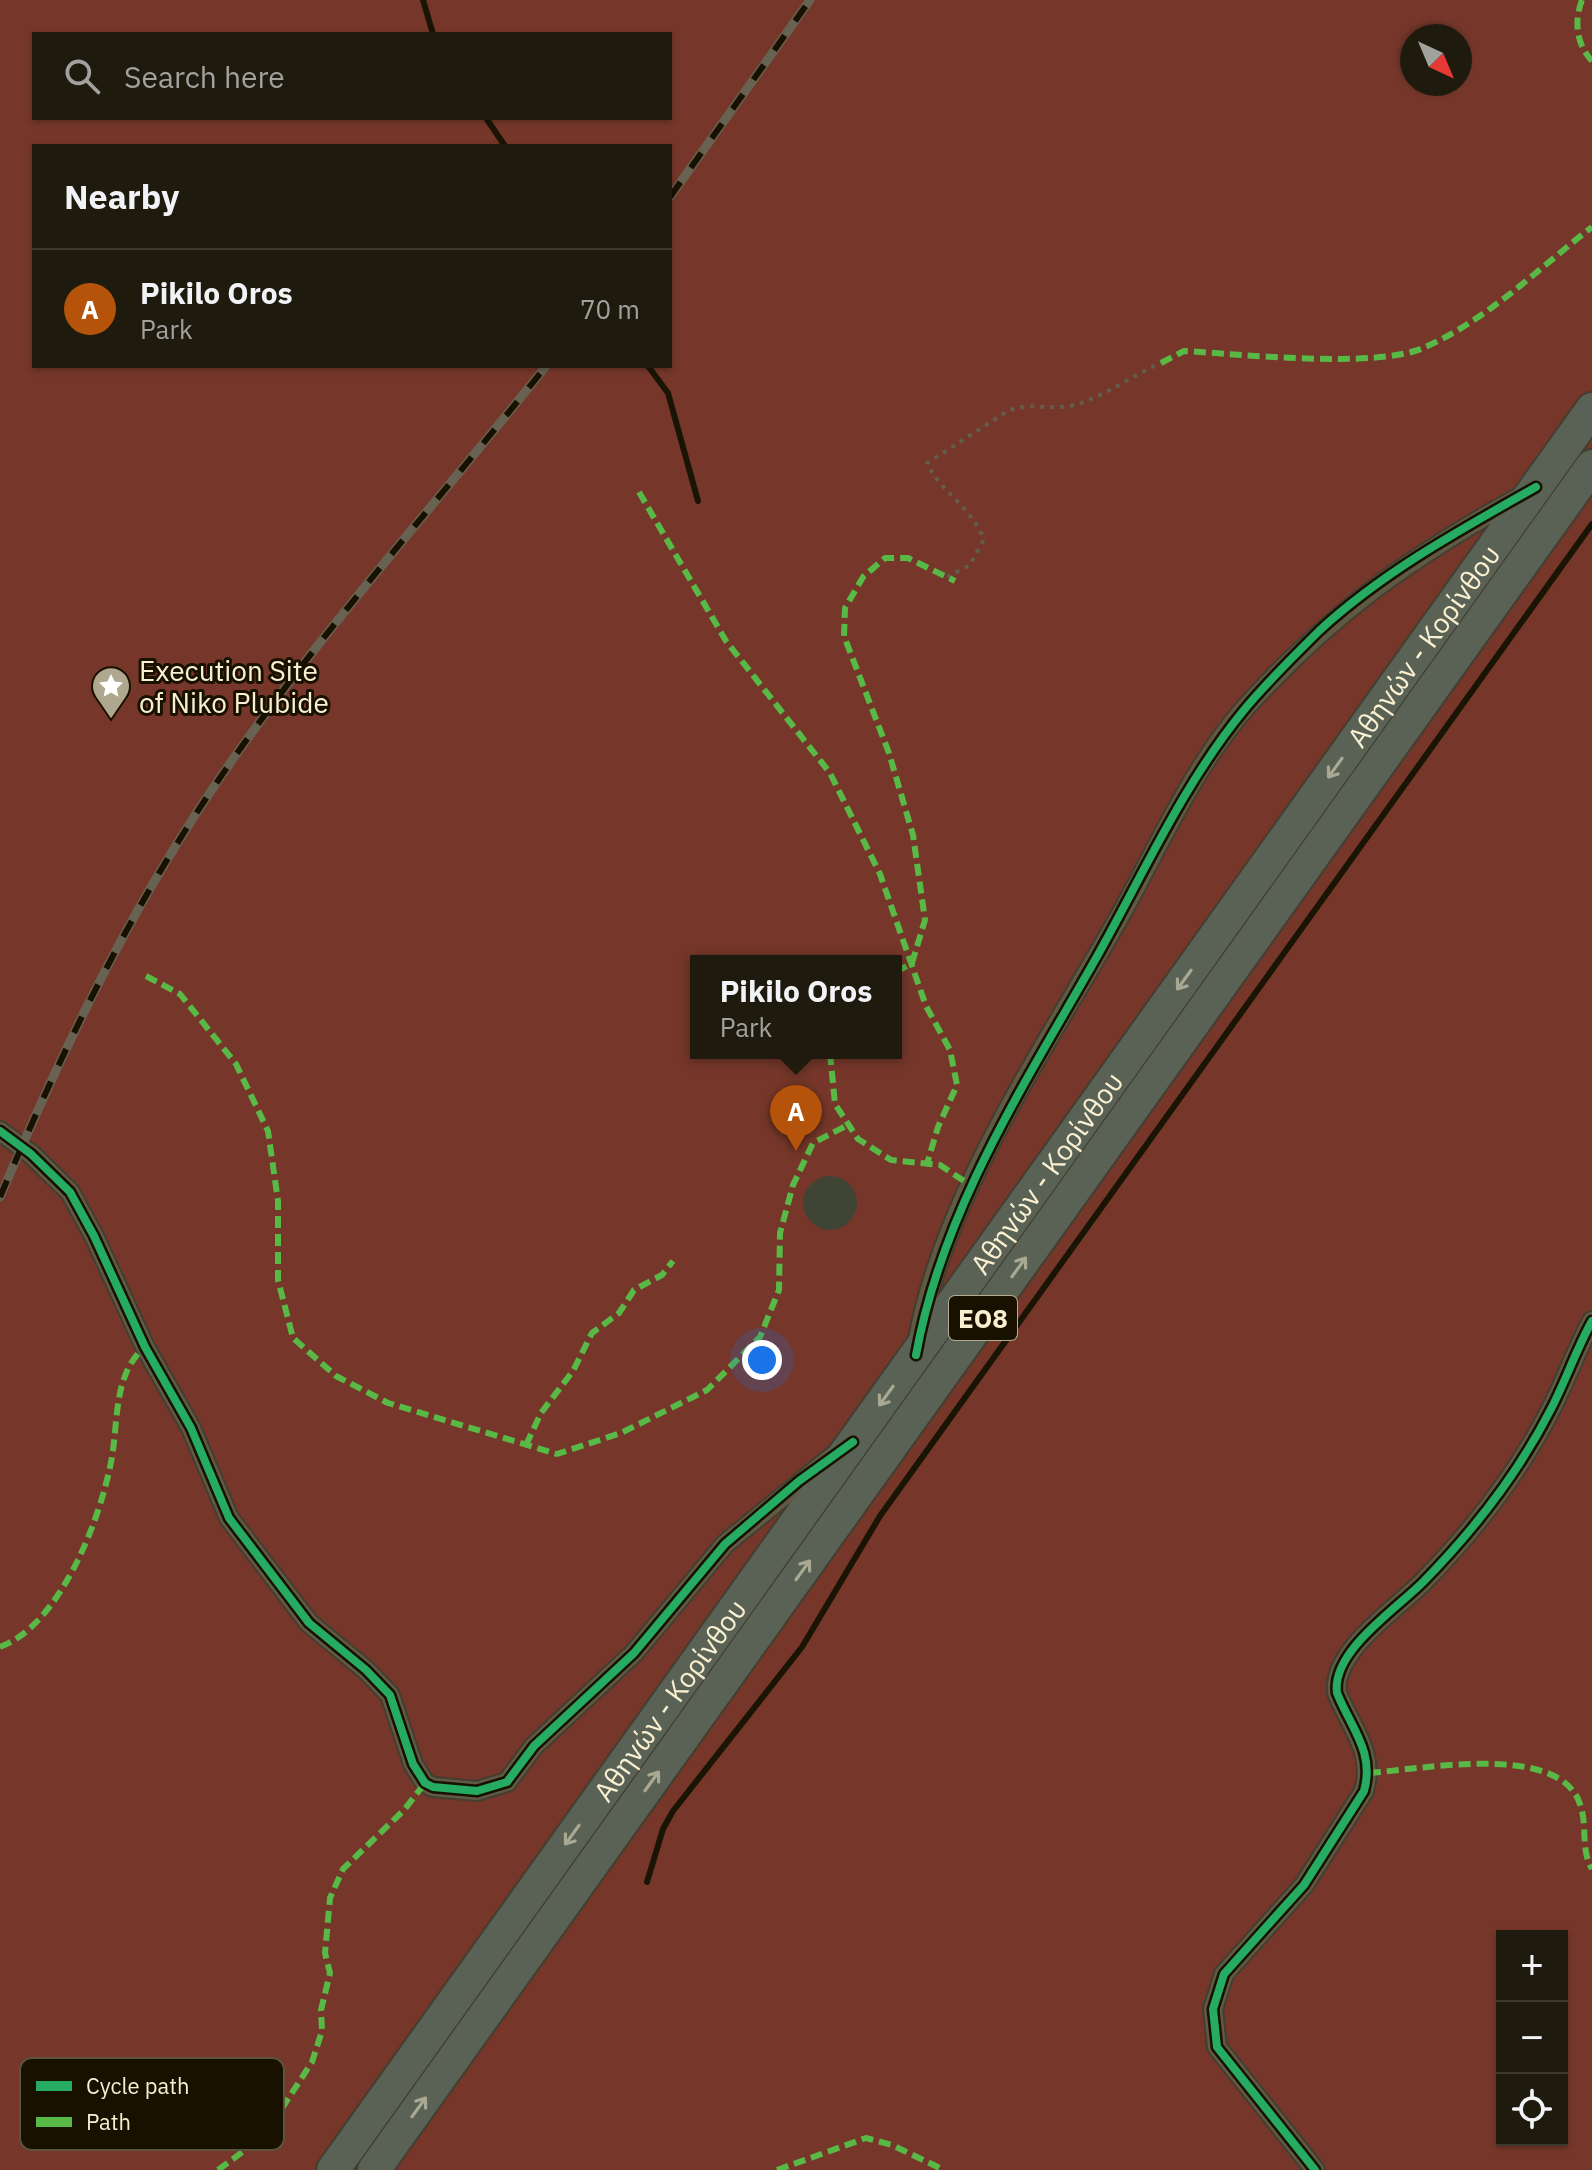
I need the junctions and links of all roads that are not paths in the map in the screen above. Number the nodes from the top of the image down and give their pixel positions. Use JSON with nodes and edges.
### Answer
{"nodes":[{"id":1,"x":1592,"y":409,"type":"edge"},
{"id":2,"x":1592,"y":466,"type":"edge"},
{"id":3,"x":1536,"y":487,"type":"junction"},
{"id":4,"x":0,"y":1131,"type":"edge"},
{"id":5,"x":1592,"y":1321,"type":"edge"},
{"id":6,"x":916,"y":1355,"type":"junction"},
{"id":7,"x":853,"y":1442,"type":"junction"},
{"id":8,"x":333,"y":2170,"type":"edge"},
{"id":9,"x":374,"y":2170,"type":"edge"},
{"id":10,"x":1315,"y":2170,"type":"edge"}],
"edges":[{"from":1,"to":3,"type":"highway","name":"Αθηνών - Κορίνθου","number":"ΕΟ8"},
{"from":9,"to":2,"type":"highway","name":"Αθηνών - Κορίνθου","number":"ΕΟ8","one_way":true},
{"from":3,"to":6,"type":"highway","name":"Αθηνών - Κορίνθου","number":"ΕΟ8","one_way":true},
{"from":3,"to":6,"type":"street"},
{"from":4,"to":7,"type":"street"},
{"from":5,"to":10,"type":"street"},
{"from":6,"to":7,"type":"highway","name":"Αθηνών - Κορίνθου","number":"ΕΟ8","one_way":true},
{"from":7,"to":8,"type":"highway","name":"Αθηνών - Κορίνθου","number":"ΕΟ8","one_way":true}]}
